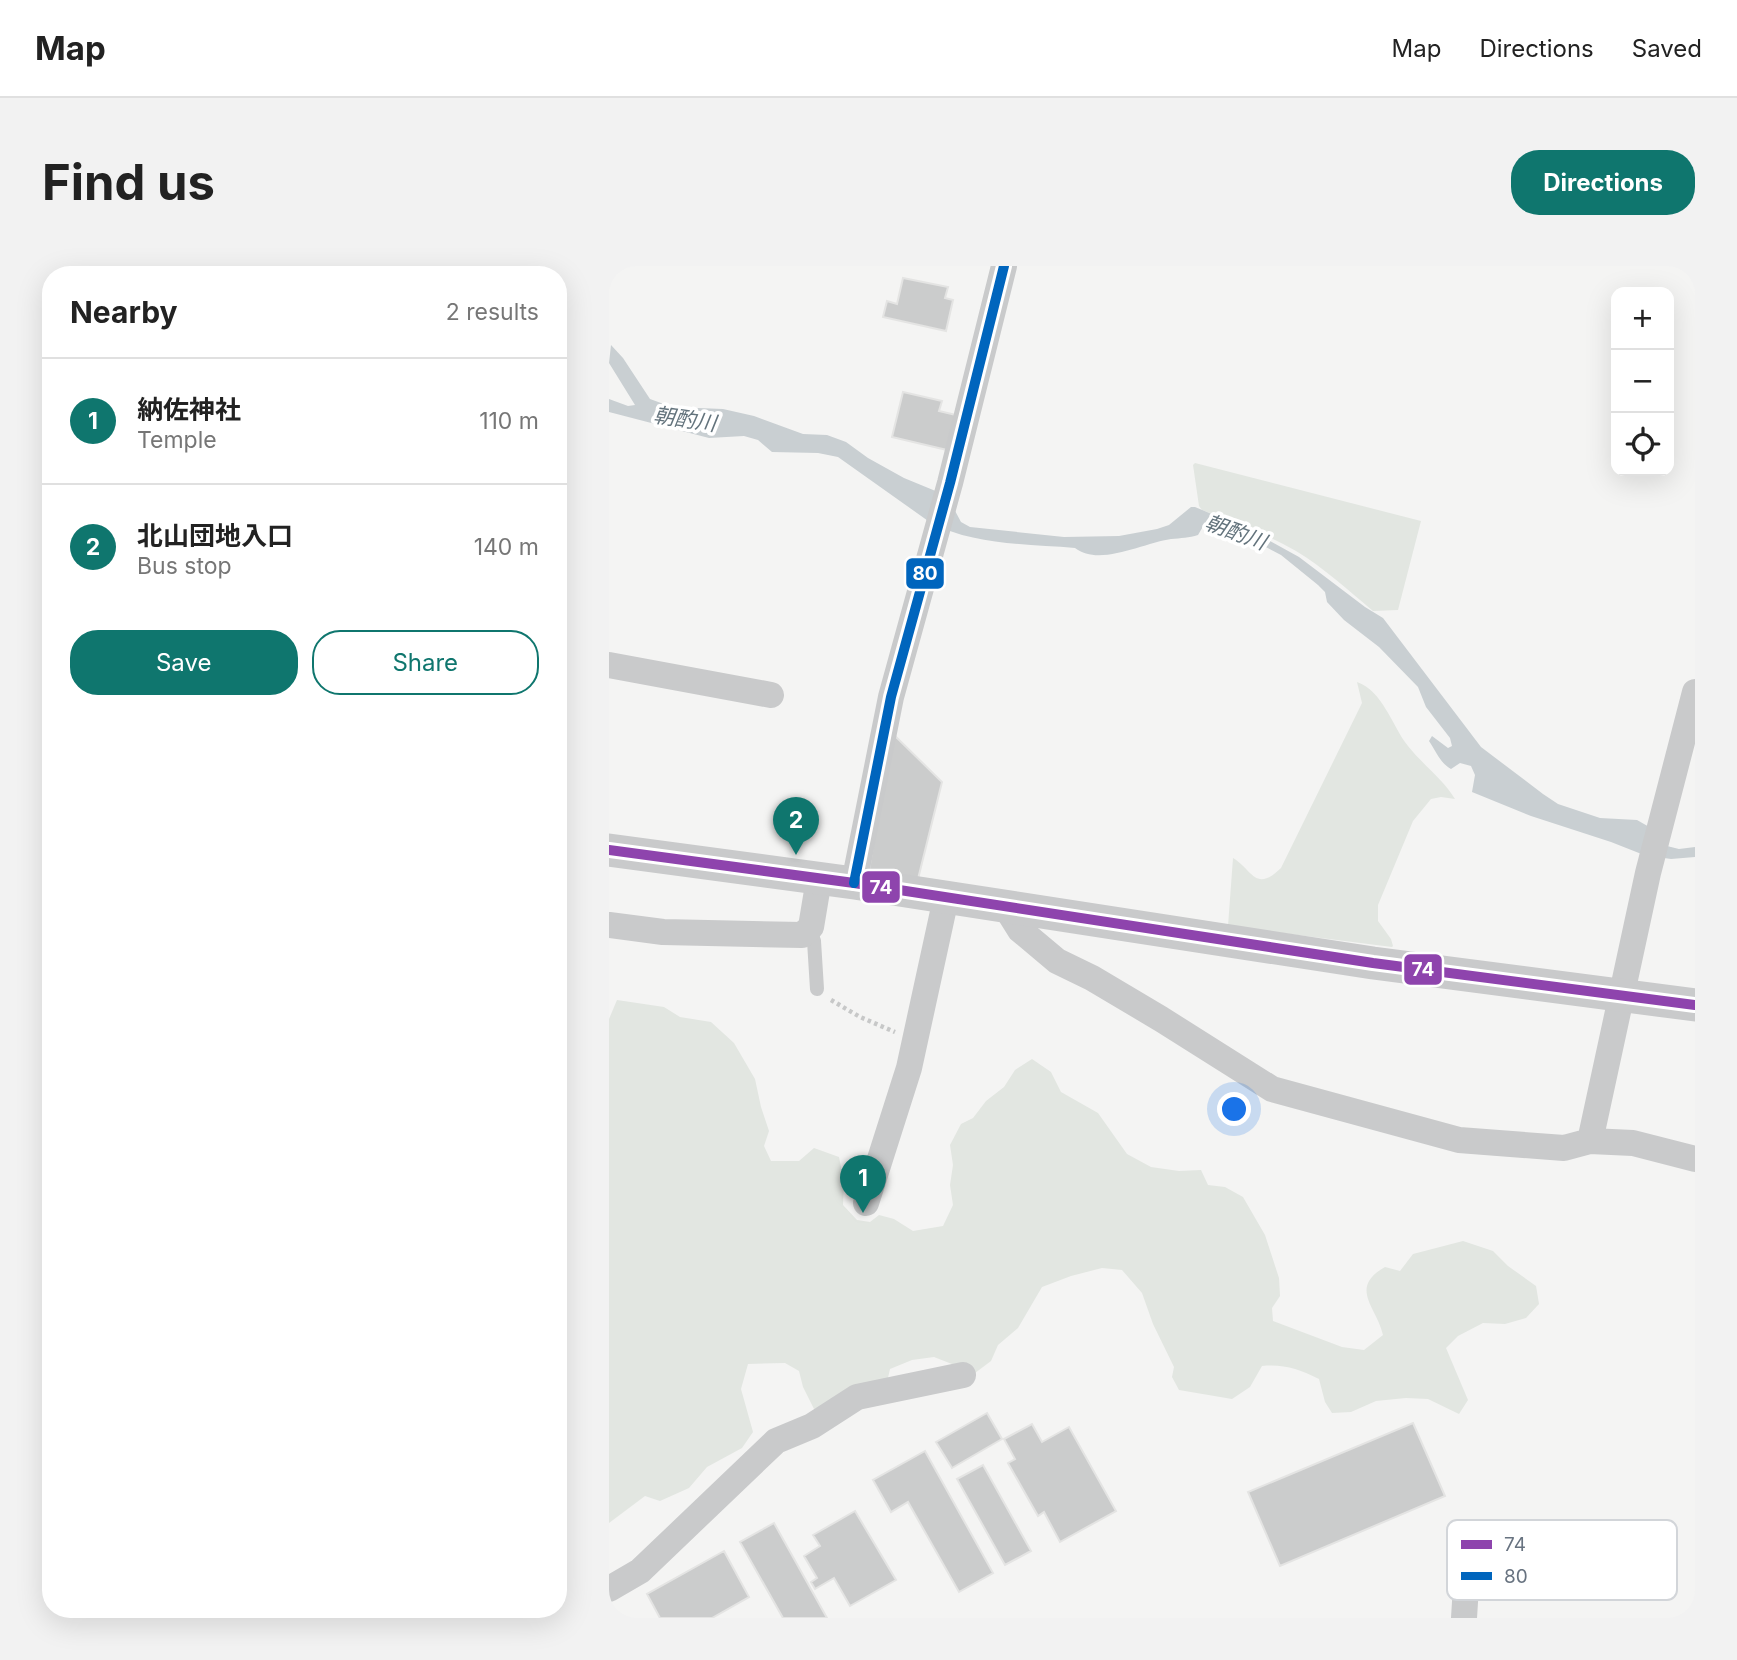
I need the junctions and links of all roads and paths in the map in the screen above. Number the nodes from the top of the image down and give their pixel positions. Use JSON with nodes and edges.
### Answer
{"nodes":[{"id":1,"x":1004,"y":266,"type":"edge"},
{"id":2,"x":609,"y":665,"type":"edge"},
{"id":3,"x":1695,"y":692,"type":"edge"},
{"id":4,"x":771,"y":695,"type":"dead end"},
{"id":5,"x":609,"y":850,"type":"edge"},
{"id":6,"x":819,"y":879,"type":"junction"},
{"id":7,"x":854,"y":883,"type":"junction"},
{"id":8,"x":946,"y":898,"type":"junction"},
{"id":9,"x":1005,"y":906,"type":"junction"},
{"id":10,"x":609,"y":925,"type":"edge"},
{"id":11,"x":809,"y":930,"type":"junction"},
{"id":12,"x":817,"y":986,"type":"joint"},
{"id":13,"x":1623,"y":994,"type":"junction"},
{"id":14,"x":1695,"y":1004,"type":"edge"},
{"id":15,"x":915,"y":1041,"type":"junction"},
{"id":16,"x":1590,"y":1141,"type":"junction"},
{"id":17,"x":1695,"y":1159,"type":"edge"},
{"id":18,"x":866,"y":1203,"type":"dead end"},
{"id":19,"x":963,"y":1375,"type":"dead end"},
{"id":20,"x":609,"y":1589,"type":"edge"},
{"id":21,"x":1465,"y":1600,"type":"edge"},
{"id":22,"x":1464,"y":1618,"type":"edge"}],
"edges":[{"from":1,"to":7,"type":"street"},
{"from":2,"to":4,"type":"street"},
{"from":3,"to":13,"type":"street"},
{"from":5,"to":6,"type":"street"},
{"from":6,"to":7,"type":"street"},
{"from":6,"to":11,"type":"street"},
{"from":7,"to":8,"type":"street"},
{"from":8,"to":9,"type":"street"},
{"from":8,"to":15,"type":"street"},
{"from":9,"to":13,"type":"street"},
{"from":9,"to":16,"type":"street"},
{"from":10,"to":11,"type":"street"},
{"from":11,"to":12,"type":"lane"},
{"from":12,"to":15,"type":"path"},
{"from":13,"to":14,"type":"street"},
{"from":13,"to":16,"type":"street"},
{"from":15,"to":18,"type":"street"},
{"from":16,"to":17,"type":"street"},
{"from":19,"to":20,"type":"street"},
{"from":21,"to":22,"type":"street"}]}
